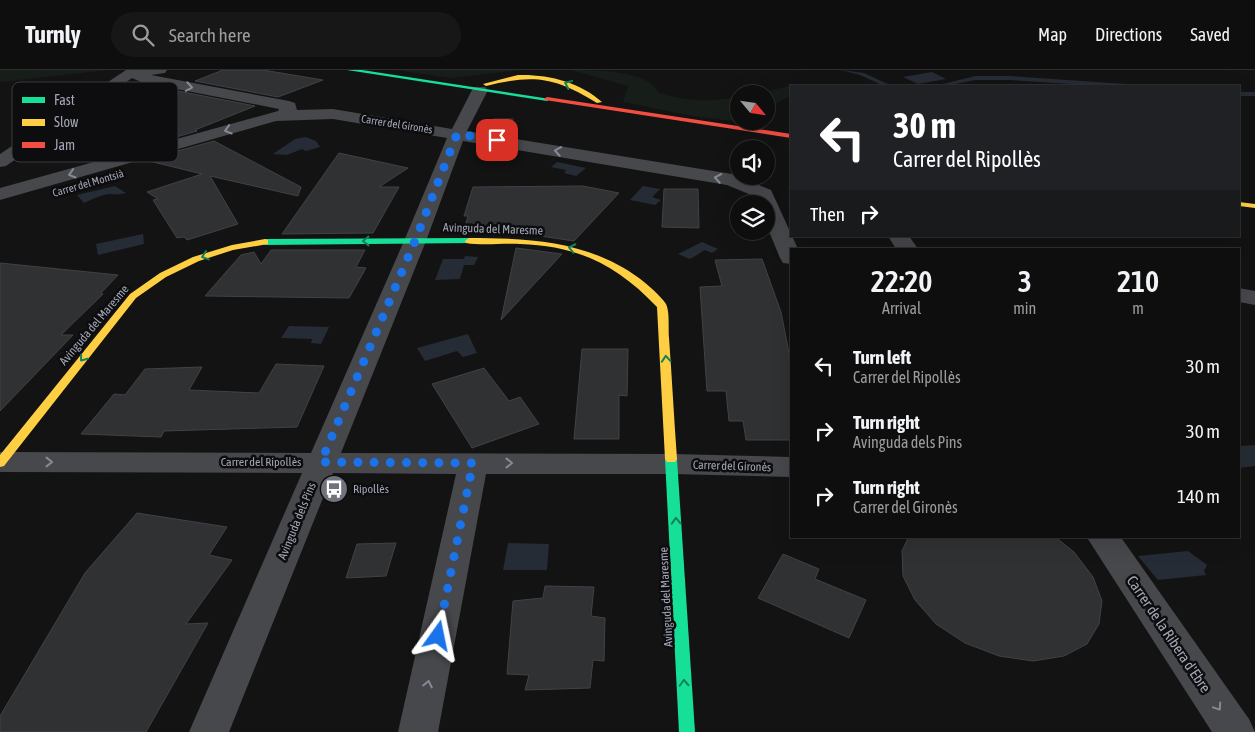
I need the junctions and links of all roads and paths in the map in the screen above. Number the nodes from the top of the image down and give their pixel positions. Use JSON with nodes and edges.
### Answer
{"nodes":[{"id":1,"x":350,"y":70,"type":"edge"},
{"id":2,"x":150,"y":74,"type":"edge"},
{"id":3,"x":118,"y":82,"type":"edge"},
{"id":4,"x":480,"y":90,"type":"junction"},
{"id":5,"x":610,"y":109,"type":"junction"},
{"id":6,"x":285,"y":119,"type":"junction"},
{"id":7,"x":457,"y":134,"type":"junction"},
{"id":8,"x":790,"y":136,"type":"edge"},
{"id":9,"x":178,"y":147,"type":"edge"},
{"id":10,"x":178,"y":152,"type":"edge"},
{"id":11,"x":12,"y":154,"type":"edge"},
{"id":12,"x":0,"y":162,"type":"edge"},
{"id":13,"x":122,"y":162,"type":"edge"},
{"id":14,"x":147,"y":162,"type":"edge"},
{"id":15,"x":0,"y":194,"type":"edge"},
{"id":16,"x":1240,"y":204,"type":"edge"},
{"id":17,"x":1255,"y":206,"type":"edge"},
{"id":18,"x":0,"y":208,"type":"edge"},
{"id":19,"x":899,"y":237,"type":"edge"},
{"id":20,"x":415,"y":241,"type":"junction"},
{"id":21,"x":906,"y":248,"type":"edge"},
{"id":22,"x":790,"y":256,"type":"edge"},
{"id":23,"x":1240,"y":295,"type":"edge"},
{"id":24,"x":1255,"y":298,"type":"edge"},
{"id":25,"x":0,"y":462,"type":"edge"},
{"id":26,"x":321,"y":462,"type":"junction"},
{"id":27,"x":473,"y":463,"type":"junction"},
{"id":28,"x":673,"y":464,"type":"junction"},
{"id":29,"x":790,"y":467,"type":"edge"},
{"id":30,"x":1103,"y":538,"type":"edge"},
{"id":31,"x":209,"y":732,"type":"edge"},
{"id":32,"x":418,"y":732,"type":"edge"},
{"id":33,"x":687,"y":732,"type":"edge"},
{"id":34,"x":1235,"y":732,"type":"edge"}],
"edges":[{"from":1,"to":4,"type":"street"},
{"from":2,"to":3,"type":"street"},
{"from":2,"to":6,"type":"street","one_way":true},
{"from":4,"to":5,"type":"street"},
{"from":5,"to":4,"type":"street","one_way":true},
{"from":4,"to":7,"type":"street","name":"Avinguda dels Pins"},
{"from":5,"to":8,"type":"street"},
{"from":6,"to":7,"type":"street","name":"Carrer del Gironès"},
{"from":6,"to":9,"type":"street","name":"Carrer del Montsià","one_way":true},
{"from":6,"to":10,"type":"street","name":"Carrer del Montsià"},
{"from":7,"to":20,"type":"street","name":"Avinguda dels Pins"},
{"from":22,"to":7,"type":"street","name":"Carrer del Gironès","one_way":true},
{"from":11,"to":12,"type":"street"},
{"from":13,"to":15,"type":"street","name":"Carrer del Montsià","one_way":true},
{"from":14,"to":18,"type":"street","name":"Carrer del Montsià"},
{"from":16,"to":17,"type":"street"},
{"from":19,"to":21,"type":"street"},
{"from":20,"to":25,"type":"street","name":"Avinguda del Maresme","one_way":true},
{"from":20,"to":26,"type":"street","name":"Avinguda dels Pins"},
{"from":28,"to":20,"type":"street","name":"Avinguda del Maresme","one_way":true},
{"from":23,"to":24,"type":"street"},
{"from":25,"to":26,"type":"street","name":"Carrer del Ripollès","one_way":true},
{"from":26,"to":27,"type":"street","name":"Carrer del Ripollès"},
{"from":26,"to":31,"type":"street","name":"Avinguda dels Pins"},
{"from":27,"to":28,"type":"street","name":"Carrer del Ripollès","one_way":true},
{"from":32,"to":27,"type":"street","one_way":true},
{"from":28,"to":29,"type":"street","name":"Carrer del Gironès"},
{"from":33,"to":28,"type":"street","name":"Avinguda del Maresme","one_way":true},
{"from":30,"to":34,"type":"street","name":"Carrer de la Ribera d'Ebre","one_way":true}]}
